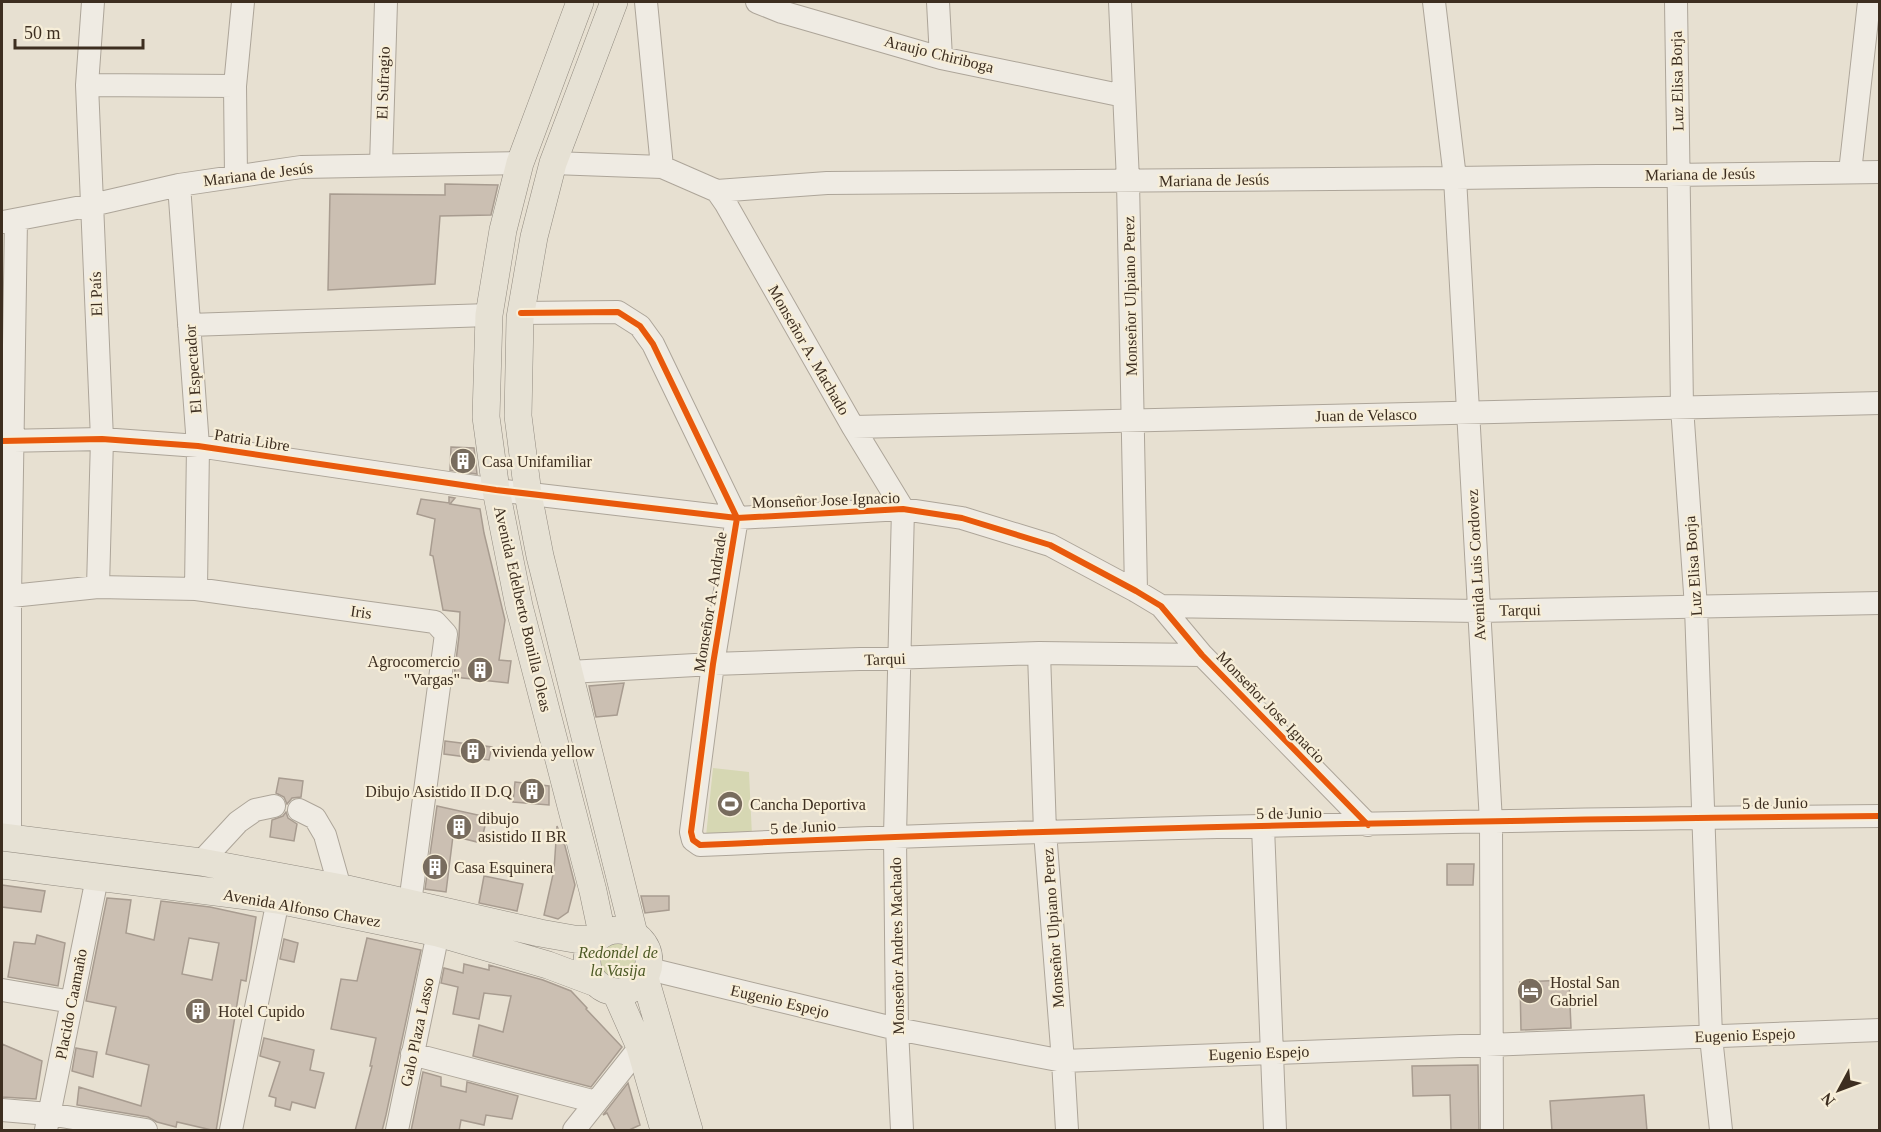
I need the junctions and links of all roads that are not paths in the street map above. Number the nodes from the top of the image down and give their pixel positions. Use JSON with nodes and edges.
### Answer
{"nodes":[{"id":1,"x":93,"y":2,"type":"edge"},
{"id":2,"x":243,"y":2,"type":"edge"},
{"id":3,"x":386,"y":2,"type":"edge"},
{"id":4,"x":580,"y":2,"type":"edge"},
{"id":5,"x":614,"y":2,"type":"edge"},
{"id":6,"x":646,"y":2,"type":"edge"},
{"id":7,"x":757,"y":2,"type":"edge"},
{"id":8,"x":938,"y":2,"type":"edge"},
{"id":9,"x":1120,"y":2,"type":"edge"},
{"id":10,"x":1434,"y":2,"type":"edge"},
{"id":11,"x":1676,"y":2,"type":"edge"},
{"id":12,"x":1869,"y":2,"type":"edge"},
{"id":13,"x":941,"y":58,"type":"junction"},
{"id":14,"x":87,"y":85,"type":"junction"},
{"id":15,"x":235,"y":86,"type":"junction"},
{"id":16,"x":1124,"y":96,"type":"junction"},
{"id":17,"x":519,"y":163,"type":"junction"},
{"id":18,"x":553,"y":164,"type":"junction"},
{"id":19,"x":381,"y":165,"type":"junction"},
{"id":20,"x":662,"y":167,"type":"junction"},
{"id":21,"x":1850,"y":172,"type":"junction"},
{"id":22,"x":1880,"y":172,"type":"edge"},
{"id":23,"x":1678,"y":175,"type":"junction"},
{"id":24,"x":236,"y":176,"type":"junction"},
{"id":25,"x":1455,"y":178,"type":"junction"},
{"id":26,"x":1128,"y":181,"type":"junction"},
{"id":27,"x":179,"y":185,"type":"junction"},
{"id":28,"x":717,"y":191,"type":"junction"},
{"id":29,"x":92,"y":205,"type":"junction"},
{"id":30,"x":9,"y":221,"type":"edge"},
{"id":31,"x":521,"y":313,"type":"junction"},
{"id":32,"x":489,"y":315,"type":"junction"},
{"id":33,"x":189,"y":325,"type":"junction"},
{"id":34,"x":1880,"y":403,"type":"edge"},
{"id":35,"x":1682,"y":407,"type":"junction"},
{"id":36,"x":1467,"y":412,"type":"junction"},
{"id":37,"x":1133,"y":420,"type":"junction"},
{"id":38,"x":853,"y":427,"type":"junction"},
{"id":39,"x":102,"y":439,"type":"junction"},
{"id":40,"x":7,"y":441,"type":"edge"},
{"id":41,"x":198,"y":446,"type":"junction"},
{"id":42,"x":496,"y":490,"type":"junction"},
{"id":43,"x":528,"y":494,"type":"junction"},
{"id":44,"x":903,"y":509,"type":"junction"},
{"id":45,"x":737,"y":518,"type":"junction"},
{"id":46,"x":98,"y":587,"type":"junction"},
{"id":47,"x":196,"y":589,"type":"junction"},
{"id":48,"x":1137,"y":591,"type":"junction"},
{"id":49,"x":6,"y":596,"type":"edge"},
{"id":50,"x":1880,"y":603,"type":"edge"},
{"id":51,"x":1161,"y":606,"type":"junction"},
{"id":52,"x":1696,"y":607,"type":"junction"},
{"id":53,"x":1478,"y":610,"type":"junction"},
{"id":54,"x":1039,"y":653,"type":"junction"},
{"id":55,"x":1202,"y":655,"type":"junction"},
{"id":56,"x":900,"y":659,"type":"junction"},
{"id":57,"x":713,"y":664,"type":"junction"},
{"id":58,"x":569,"y":672,"type":"junction"},
{"id":59,"x":274,"y":806,"type":"dead end"},
{"id":60,"x":299,"y":810,"type":"dead end"},
{"id":61,"x":1880,"y":816,"type":"edge"},
{"id":62,"x":1703,"y":818,"type":"junction"},
{"id":63,"x":1491,"y":822,"type":"junction"},
{"id":64,"x":1368,"y":825,"type":"junction"},
{"id":65,"x":1263,"y":827,"type":"junction"},
{"id":66,"x":1046,"y":832,"type":"junction"},
{"id":67,"x":895,"y":836,"type":"junction"},
{"id":68,"x":6,"y":837,"type":"edge"},
{"id":69,"x":700,"y":845,"type":"joint"},
{"id":70,"x":201,"y":862,"type":"junction"},
{"id":71,"x":2,"y":865,"type":"edge"},
{"id":72,"x":96,"y":878,"type":"junction"},
{"id":73,"x":340,"y":888,"type":"junction"},
{"id":74,"x":593,"y":891,"type":"junction"},
{"id":75,"x":278,"y":900,"type":"junction"},
{"id":76,"x":410,"y":903,"type":"junction"},
{"id":77,"x":438,"y":933,"type":"junction"},
{"id":78,"x":634,"y":934,"type":"junction"},
{"id":79,"x":558,"y":936,"type":"junction"},
{"id":80,"x":597,"y":938,"type":"junction"},
{"id":81,"x":556,"y":967,"type":"junction"},
{"id":82,"x":647,"y":974,"type":"junction"},
{"id":83,"x":606,"y":988,"type":"junction"},
{"id":84,"x":2,"y":990,"type":"edge"},
{"id":85,"x":72,"y":1002,"type":"junction"},
{"id":86,"x":897,"y":1029,"type":"junction"},
{"id":87,"x":1880,"y":1030,"type":"edge"},
{"id":88,"x":1711,"y":1037,"type":"junction"},
{"id":89,"x":637,"y":1041,"type":"junction"},
{"id":90,"x":1492,"y":1044,"type":"junction"},
{"id":91,"x":1272,"y":1053,"type":"junction"},
{"id":92,"x":412,"y":1054,"type":"junction"},
{"id":93,"x":1063,"y":1061,"type":"junction"},
{"id":94,"x":596,"y":1102,"type":"junction"},
{"id":95,"x":2,"y":1110,"type":"edge"},
{"id":96,"x":47,"y":1122,"type":"edge"},
{"id":97,"x":146,"y":1131,"type":"edge"},
{"id":98,"x":231,"y":1131,"type":"edge"},
{"id":99,"x":397,"y":1131,"type":"edge"},
{"id":100,"x":574,"y":1131,"type":"edge"},
{"id":101,"x":664,"y":1131,"type":"edge"},
{"id":102,"x":689,"y":1131,"type":"edge"},
{"id":103,"x":902,"y":1131,"type":"edge"},
{"id":104,"x":1067,"y":1131,"type":"edge"},
{"id":105,"x":1275,"y":1131,"type":"edge"},
{"id":106,"x":1492,"y":1131,"type":"edge"},
{"id":107,"x":1721,"y":1131,"type":"edge"}],
"edges":[{"from":1,"to":14,"type":"street","name":"El País"},
{"from":2,"to":15,"type":"street"},
{"from":3,"to":19,"type":"street","name":"El Sufragio"},
{"from":4,"to":17,"type":"main road","name":"Avenida Edelberto Bonilla Oleas"},
{"from":5,"to":18,"type":"main road","name":"Avenida Edelberto Bonilla Oleas"},
{"from":6,"to":20,"type":"street"},
{"from":7,"to":13,"type":"street","name":"Araujo Chiriboga"},
{"from":8,"to":13,"type":"street"},
{"from":9,"to":16,"type":"street","name":"Monseñor Ulpiano Perez"},
{"from":10,"to":25,"type":"street","name":"Avenida Luis Cordovez"},
{"from":11,"to":23,"type":"street","name":"Luz Elisa Borja"},
{"from":12,"to":21,"type":"street"},
{"from":13,"to":16,"type":"street","name":"Araujo Chiriboga"},
{"from":14,"to":15,"type":"street"},
{"from":14,"to":29,"type":"street","name":"El País"},
{"from":15,"to":24,"type":"street"},
{"from":16,"to":26,"type":"street","name":"Monseñor Ulpiano Perez"},
{"from":17,"to":19,"type":"street","name":"Mariana de Jesús"},
{"from":17,"to":32,"type":"main road","name":"Avenida Edelberto Bonilla Oleas"},
{"from":18,"to":20,"type":"street","name":"Mariana de Jesús"},
{"from":18,"to":31,"type":"main road","name":"Avenida Edelberto Bonilla Oleas"},
{"from":19,"to":24,"type":"street","name":"Mariana de Jesús"},
{"from":20,"to":28,"type":"street","name":"Mariana de Jesús"},
{"from":21,"to":22,"type":"street","name":"Mariana de Jesús"},
{"from":21,"to":23,"type":"street","name":"Mariana de Jesús"},
{"from":23,"to":25,"type":"street","name":"Mariana de Jesús"},
{"from":23,"to":35,"type":"street","name":"Luz Elisa Borja"},
{"from":24,"to":27,"type":"street","name":"Mariana de Jesús"},
{"from":25,"to":26,"type":"street","name":"Mariana de Jesús"},
{"from":25,"to":36,"type":"street","name":"Avenida Luis Cordovez"},
{"from":26,"to":28,"type":"street","name":"Mariana de Jesús"},
{"from":26,"to":37,"type":"street","name":"Monseñor Ulpiano Perez"},
{"from":27,"to":29,"type":"street","name":"Mariana de Jesús"},
{"from":27,"to":33,"type":"street","name":"El Espectador"},
{"from":28,"to":38,"type":"street","name":"Monseñor A. Machado"},
{"from":29,"to":30,"type":"street","name":"Mariana de Jesús"},
{"from":29,"to":39,"type":"street","name":"El País"},
{"from":30,"to":40,"type":"street"},
{"from":31,"to":43,"type":"main road","name":"Avenida Edelberto Bonilla Oleas"},
{"from":31,"to":45,"type":"street","name":"Monseñor A. Andrade"},
{"from":32,"to":33,"type":"street"},
{"from":32,"to":42,"type":"main road","name":"Avenida Edelberto Bonilla Oleas"},
{"from":33,"to":41,"type":"street","name":"El Espectador"},
{"from":34,"to":35,"type":"street","name":"Juan de Velasco"},
{"from":35,"to":36,"type":"street","name":"Juan de Velasco"},
{"from":35,"to":52,"type":"street","name":"Luz Elisa Borja"},
{"from":36,"to":37,"type":"street","name":"Juan de Velasco"},
{"from":36,"to":53,"type":"street","name":"Avenida Luis Cordovez"},
{"from":37,"to":38,"type":"street","name":"Juan de Velasco"},
{"from":37,"to":48,"type":"street","name":"Monseñor Ulpiano Perez"},
{"from":38,"to":44,"type":"street","name":"Monseñor A. Machado"},
{"from":39,"to":40,"type":"street","name":"Patria Libre"},
{"from":39,"to":41,"type":"street","name":"Patria Libre"},
{"from":39,"to":46,"type":"street","name":"El País"},
{"from":40,"to":49,"type":"street"},
{"from":41,"to":42,"type":"street","name":"Patria Libre"},
{"from":41,"to":47,"type":"street","name":"El Espectador"},
{"from":42,"to":43,"type":"street","name":"Monseñor Jose Ignacio"},
{"from":42,"to":74,"type":"main road","name":"Avenida Edelberto Bonilla Oleas"},
{"from":43,"to":45,"type":"street","name":"Monseñor Jose Ignacio"},
{"from":43,"to":58,"type":"main road","name":"Avenida Edelberto Bonilla Oleas"},
{"from":44,"to":45,"type":"street","name":"Monseñor Jose Ignacio"},
{"from":44,"to":48,"type":"street","name":"Monseñor Jose Ignacio"},
{"from":44,"to":56,"type":"street","name":"Monseñor Andres Machado"},
{"from":45,"to":57,"type":"street","name":"Monseñor A. Andrade"},
{"from":46,"to":47,"type":"street","name":"Iris"},
{"from":46,"to":49,"type":"street","name":"Iris"},
{"from":47,"to":76,"type":"street","name":"Iris"},
{"from":48,"to":51,"type":"street","name":"Monseñor Jose Ignacio"},
{"from":49,"to":68,"type":"street"},
{"from":50,"to":52,"type":"street","name":"Tarqui"},
{"from":51,"to":53,"type":"street","name":"Tarqui"},
{"from":51,"to":55,"type":"street","name":"Monseñor Jose Ignacio"},
{"from":52,"to":53,"type":"street","name":"Tarqui"},
{"from":52,"to":62,"type":"street","name":"Luz Elisa Borja"},
{"from":53,"to":63,"type":"street","name":"Avenida Luis Cordovez"},
{"from":54,"to":55,"type":"street","name":"Tarqui"},
{"from":54,"to":56,"type":"street","name":"Tarqui"},
{"from":54,"to":66,"type":"street","name":"Monseñor Ulpiano Perez"},
{"from":55,"to":64,"type":"street","name":"Monseñor Jose Ignacio"},
{"from":56,"to":57,"type":"street","name":"Tarqui"},
{"from":56,"to":67,"type":"street","name":"Monseñor Andres Machado"},
{"from":57,"to":58,"type":"street","name":"Tarqui"},
{"from":57,"to":69,"type":"street","name":"Monseñor A. Andrade"},
{"from":58,"to":78,"type":"main road","name":"Avenida Edelberto Bonilla Oleas"},
{"from":59,"to":70,"type":"street"},
{"from":60,"to":73,"type":"street"},
{"from":61,"to":62,"type":"street","name":"5 de Junio"},
{"from":62,"to":63,"type":"street","name":"5 de Junio"},
{"from":62,"to":88,"type":"street","name":"Luz Elisa Borja"},
{"from":63,"to":64,"type":"street","name":"5 de Junio"},
{"from":63,"to":90,"type":"street","name":"Avenida Luis Cordovez"},
{"from":64,"to":65,"type":"street","name":"5 de Junio"},
{"from":65,"to":66,"type":"street","name":"5 de Junio"},
{"from":65,"to":91,"type":"street"},
{"from":66,"to":67,"type":"street","name":"5 de Junio"},
{"from":66,"to":93,"type":"street","name":"Monseñor Ulpiano Perez"},
{"from":67,"to":69,"type":"street","name":"5 de Junio"},
{"from":67,"to":86,"type":"street","name":"Monseñor Andres Machado"},
{"from":68,"to":70,"type":"main road","name":"Avenida Alfonso Chavez"},
{"from":70,"to":73,"type":"main road","name":"Avenida Alfonso Chavez"},
{"from":71,"to":72,"type":"main road","name":"Avenida Alfonso Chavez"},
{"from":72,"to":75,"type":"main road","name":"Avenida Alfonso Chavez"},
{"from":72,"to":85,"type":"street","name":"Placido Caamaño"},
{"from":73,"to":76,"type":"main road","name":"Avenida Alfonso Chavez"},
{"from":74,"to":79,"type":"main road"},
{"from":74,"to":80,"type":"main road","name":"Avenida Edelberto Bonilla Oleas"},
{"from":75,"to":77,"type":"main road","name":"Avenida Alfonso Chavez"},
{"from":75,"to":98,"type":"street"},
{"from":76,"to":79,"type":"main road","name":"Avenida Alfonso Chavez"},
{"from":77,"to":81,"type":"main road","name":"Avenida Alfonso Chavez"},
{"from":77,"to":92,"type":"street","name":"Galo Plaza Lasso"},
{"from":78,"to":80,"type":"main road"},
{"from":78,"to":82,"type":"main road"},
{"from":79,"to":80,"type":"main road","name":"Avenida Alfonso Chavez"},
{"from":80,"to":83,"type":"main road"},
{"from":81,"to":83,"type":"main road","name":"Avenida Alfonso Chavez"},
{"from":81,"to":89,"type":"main road"},
{"from":82,"to":83,"type":"main road"},
{"from":82,"to":86,"type":"street","name":"Eugenio Espejo"},
{"from":82,"to":102,"type":"main road"},
{"from":83,"to":89,"type":"main road"},
{"from":84,"to":85,"type":"street"},
{"from":85,"to":96,"type":"street","name":"Placido Caamaño"},
{"from":86,"to":93,"type":"street","name":"Eugenio Espejo"},
{"from":86,"to":103,"type":"street","name":"Monseñor Andres Machado"},
{"from":87,"to":88,"type":"street","name":"Eugenio Espejo"},
{"from":88,"to":90,"type":"street","name":"Eugenio Espejo"},
{"from":88,"to":107,"type":"street","name":"Luz Elisa Borja"},
{"from":89,"to":94,"type":"street"},
{"from":89,"to":101,"type":"main road"},
{"from":90,"to":91,"type":"street","name":"Eugenio Espejo"},
{"from":90,"to":106,"type":"street","name":"Avenida Luis Cordovez"},
{"from":91,"to":93,"type":"street","name":"Eugenio Espejo"},
{"from":91,"to":105,"type":"street"},
{"from":92,"to":94,"type":"street"},
{"from":92,"to":99,"type":"street","name":"Galo Plaza Lasso"},
{"from":93,"to":104,"type":"street","name":"Monseñor Ulpiano Perez"},
{"from":94,"to":100,"type":"street"},
{"from":95,"to":96,"type":"street"},
{"from":96,"to":97,"type":"street"}]}
